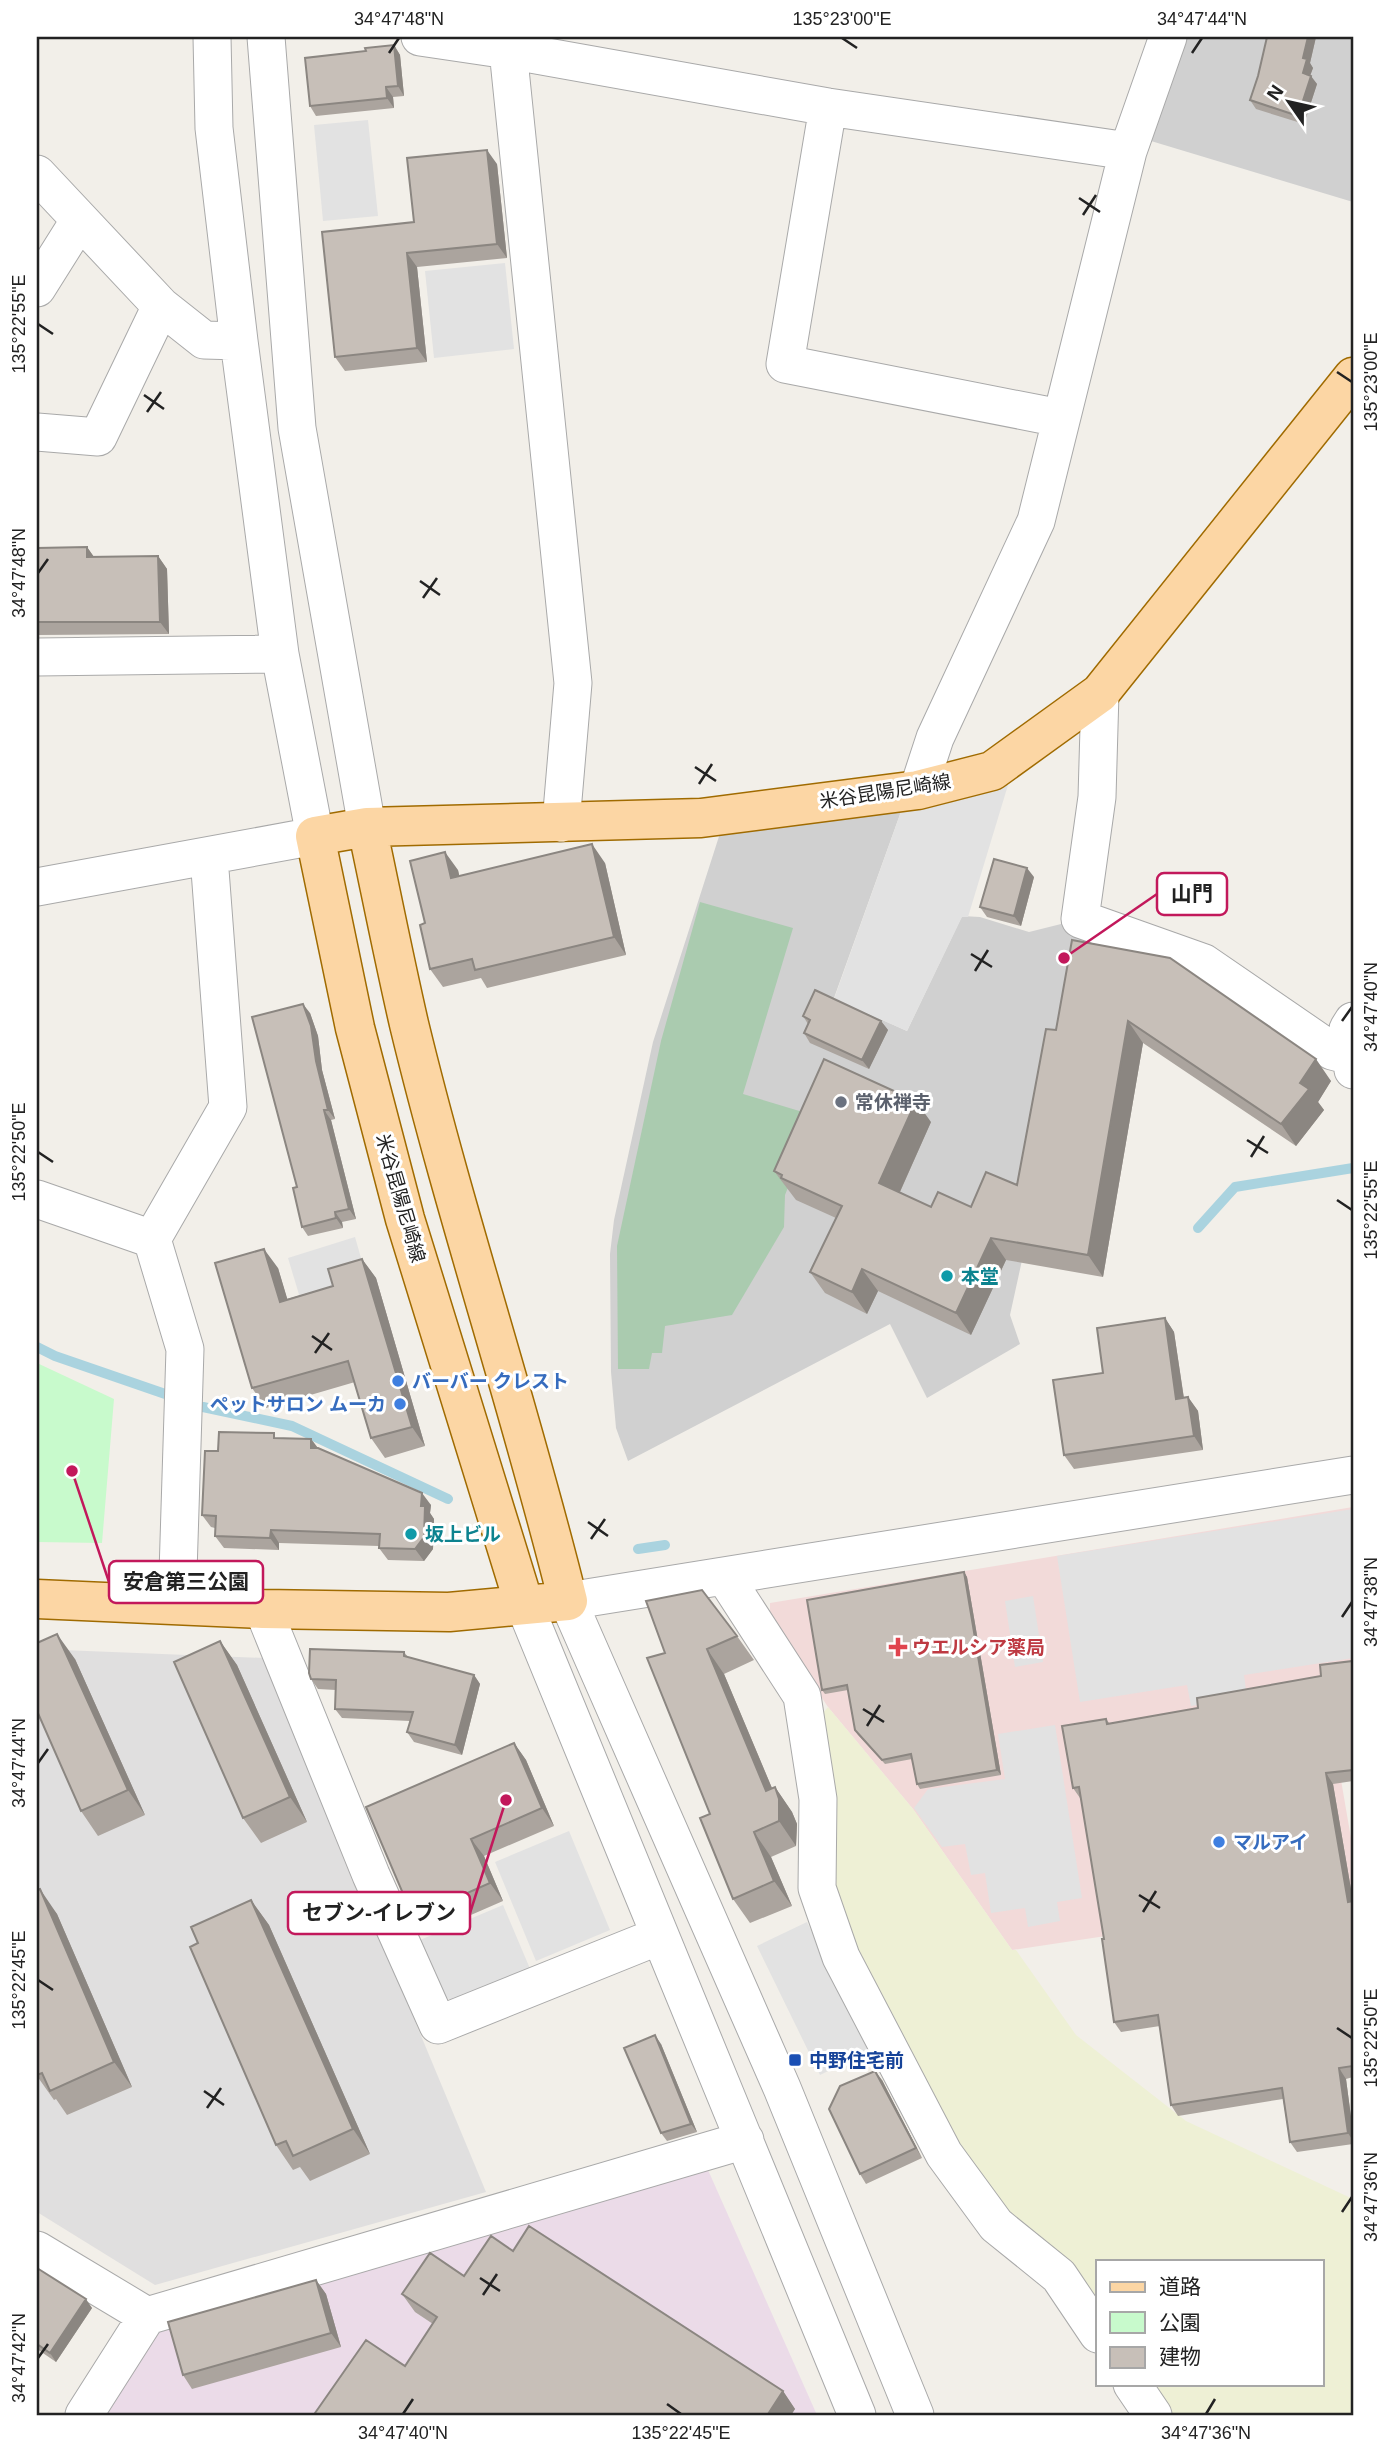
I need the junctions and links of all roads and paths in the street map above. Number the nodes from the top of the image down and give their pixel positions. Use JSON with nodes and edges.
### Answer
{"nodes":[{"id":1,"x":212,"y":37,"type":"edge"},
{"id":2,"x":266,"y":37,"type":"edge"},
{"id":3,"x":420,"y":37,"type":"edge"},
{"id":4,"x":1168,"y":37,"type":"edge"},
{"id":5,"x":508,"y":50,"type":"junction"},
{"id":6,"x":828,"y":107,"type":"junction"},
{"id":7,"x":1128,"y":151,"type":"junction"},
{"id":8,"x":37,"y":174,"type":"edge"},
{"id":9,"x":79,"y":221,"type":"junction"},
{"id":10,"x":37,"y":288,"type":"edge"},
{"id":11,"x":161,"y":306,"type":"junction"},
{"id":12,"x":239,"y":341,"type":"junction"},
{"id":13,"x":1352,"y":381,"type":"edge"},
{"id":14,"x":1060,"y":418,"type":"junction"},
{"id":15,"x":37,"y":432,"type":"edge"},
{"id":16,"x":280,"y":654,"type":"junction"},
{"id":17,"x":37,"y":657,"type":"edge"},
{"id":18,"x":1100,"y":693,"type":"junction"},
{"id":19,"x":918,"y":790,"type":"junction"},
{"id":20,"x":561,"y":823,"type":"junction"},
{"id":21,"x":367,"y":827,"type":"junction"},
{"id":22,"x":315,"y":836,"type":"junction"},
{"id":23,"x":209,"y":857,"type":"junction"},
{"id":24,"x":37,"y":887,"type":"edge"},
{"id":25,"x":1353,"y":1049,"type":"edge"},
{"id":26,"x":37,"y":1199,"type":"edge"},
{"id":27,"x":152,"y":1240,"type":"junction"},
{"id":28,"x":1353,"y":1475,"type":"edge"},
{"id":29,"x":724,"y":1577,"type":"junction"},
{"id":30,"x":37,"y":1599,"type":"edge"},
{"id":31,"x":568,"y":1601,"type":"junction"},
{"id":32,"x":524,"y":1604,"type":"junction"},
{"id":33,"x":177,"y":1605,"type":"junction"},
{"id":34,"x":263,"y":1609,"type":"junction"},
{"id":35,"x":659,"y":1936,"type":"junction"},
{"id":36,"x":745,"y":2140,"type":"junction"},
{"id":37,"x":37,"y":2250,"type":"edge"},
{"id":38,"x":147,"y":2316,"type":"junction"},
{"id":39,"x":1096,"y":2331,"type":"edge"},
{"id":40,"x":1133,"y":2386,"type":"edge"},
{"id":41,"x":84,"y":2415,"type":"edge"},
{"id":42,"x":857,"y":2415,"type":"edge"},
{"id":43,"x":915,"y":2415,"type":"edge"},
{"id":44,"x":1153,"y":2415,"type":"edge"}],
"edges":[{"from":1,"to":12,"type":"street"},
{"from":2,"to":21,"type":"street"},
{"from":3,"to":5,"type":"street"},
{"from":4,"to":7,"type":"street"},
{"from":5,"to":6,"type":"street"},
{"from":5,"to":20,"type":"street"},
{"from":6,"to":7,"type":"street"},
{"from":6,"to":14,"type":"street"},
{"from":7,"to":14,"type":"street"},
{"from":8,"to":9,"type":"street"},
{"from":9,"to":10,"type":"street"},
{"from":9,"to":11,"type":"street"},
{"from":11,"to":12,"type":"street"},
{"from":11,"to":15,"type":"street"},
{"from":12,"to":16,"type":"street"},
{"from":13,"to":18,"type":"main road","name":"米谷昆陽尼崎線"},
{"from":14,"to":19,"type":"street"},
{"from":16,"to":17,"type":"street"},
{"from":16,"to":22,"type":"street"},
{"from":18,"to":19,"type":"main road","name":"米谷昆陽尼崎線"},
{"from":18,"to":25,"type":"street"},
{"from":19,"to":20,"type":"main road","name":"米谷昆陽尼崎線"},
{"from":20,"to":21,"type":"main road","name":"米谷昆陽尼崎線"},
{"from":21,"to":22,"type":"main road","name":"米谷昆陽尼崎線"},
{"from":21,"to":31,"type":"main road"},
{"from":22,"to":23,"type":"street"},
{"from":22,"to":32,"type":"main road","name":"米谷昆陽尼崎線"},
{"from":23,"to":24,"type":"street"},
{"from":23,"to":27,"type":"street"},
{"from":26,"to":27,"type":"street"},
{"from":27,"to":33,"type":"street"},
{"from":28,"to":29,"type":"street"},
{"from":29,"to":31,"type":"street"},
{"from":29,"to":39,"type":"street"},
{"from":30,"to":33,"type":"main road"},
{"from":31,"to":32,"type":"main road"},
{"from":31,"to":43,"type":"street"},
{"from":32,"to":34,"type":"main road"},
{"from":32,"to":35,"type":"street"},
{"from":33,"to":34,"type":"main road"},
{"from":34,"to":35,"type":"street"},
{"from":35,"to":36,"type":"street"},
{"from":36,"to":38,"type":"street"},
{"from":36,"to":42,"type":"street"},
{"from":37,"to":38,"type":"street"},
{"from":38,"to":41,"type":"street"},
{"from":40,"to":44,"type":"street"}]}
